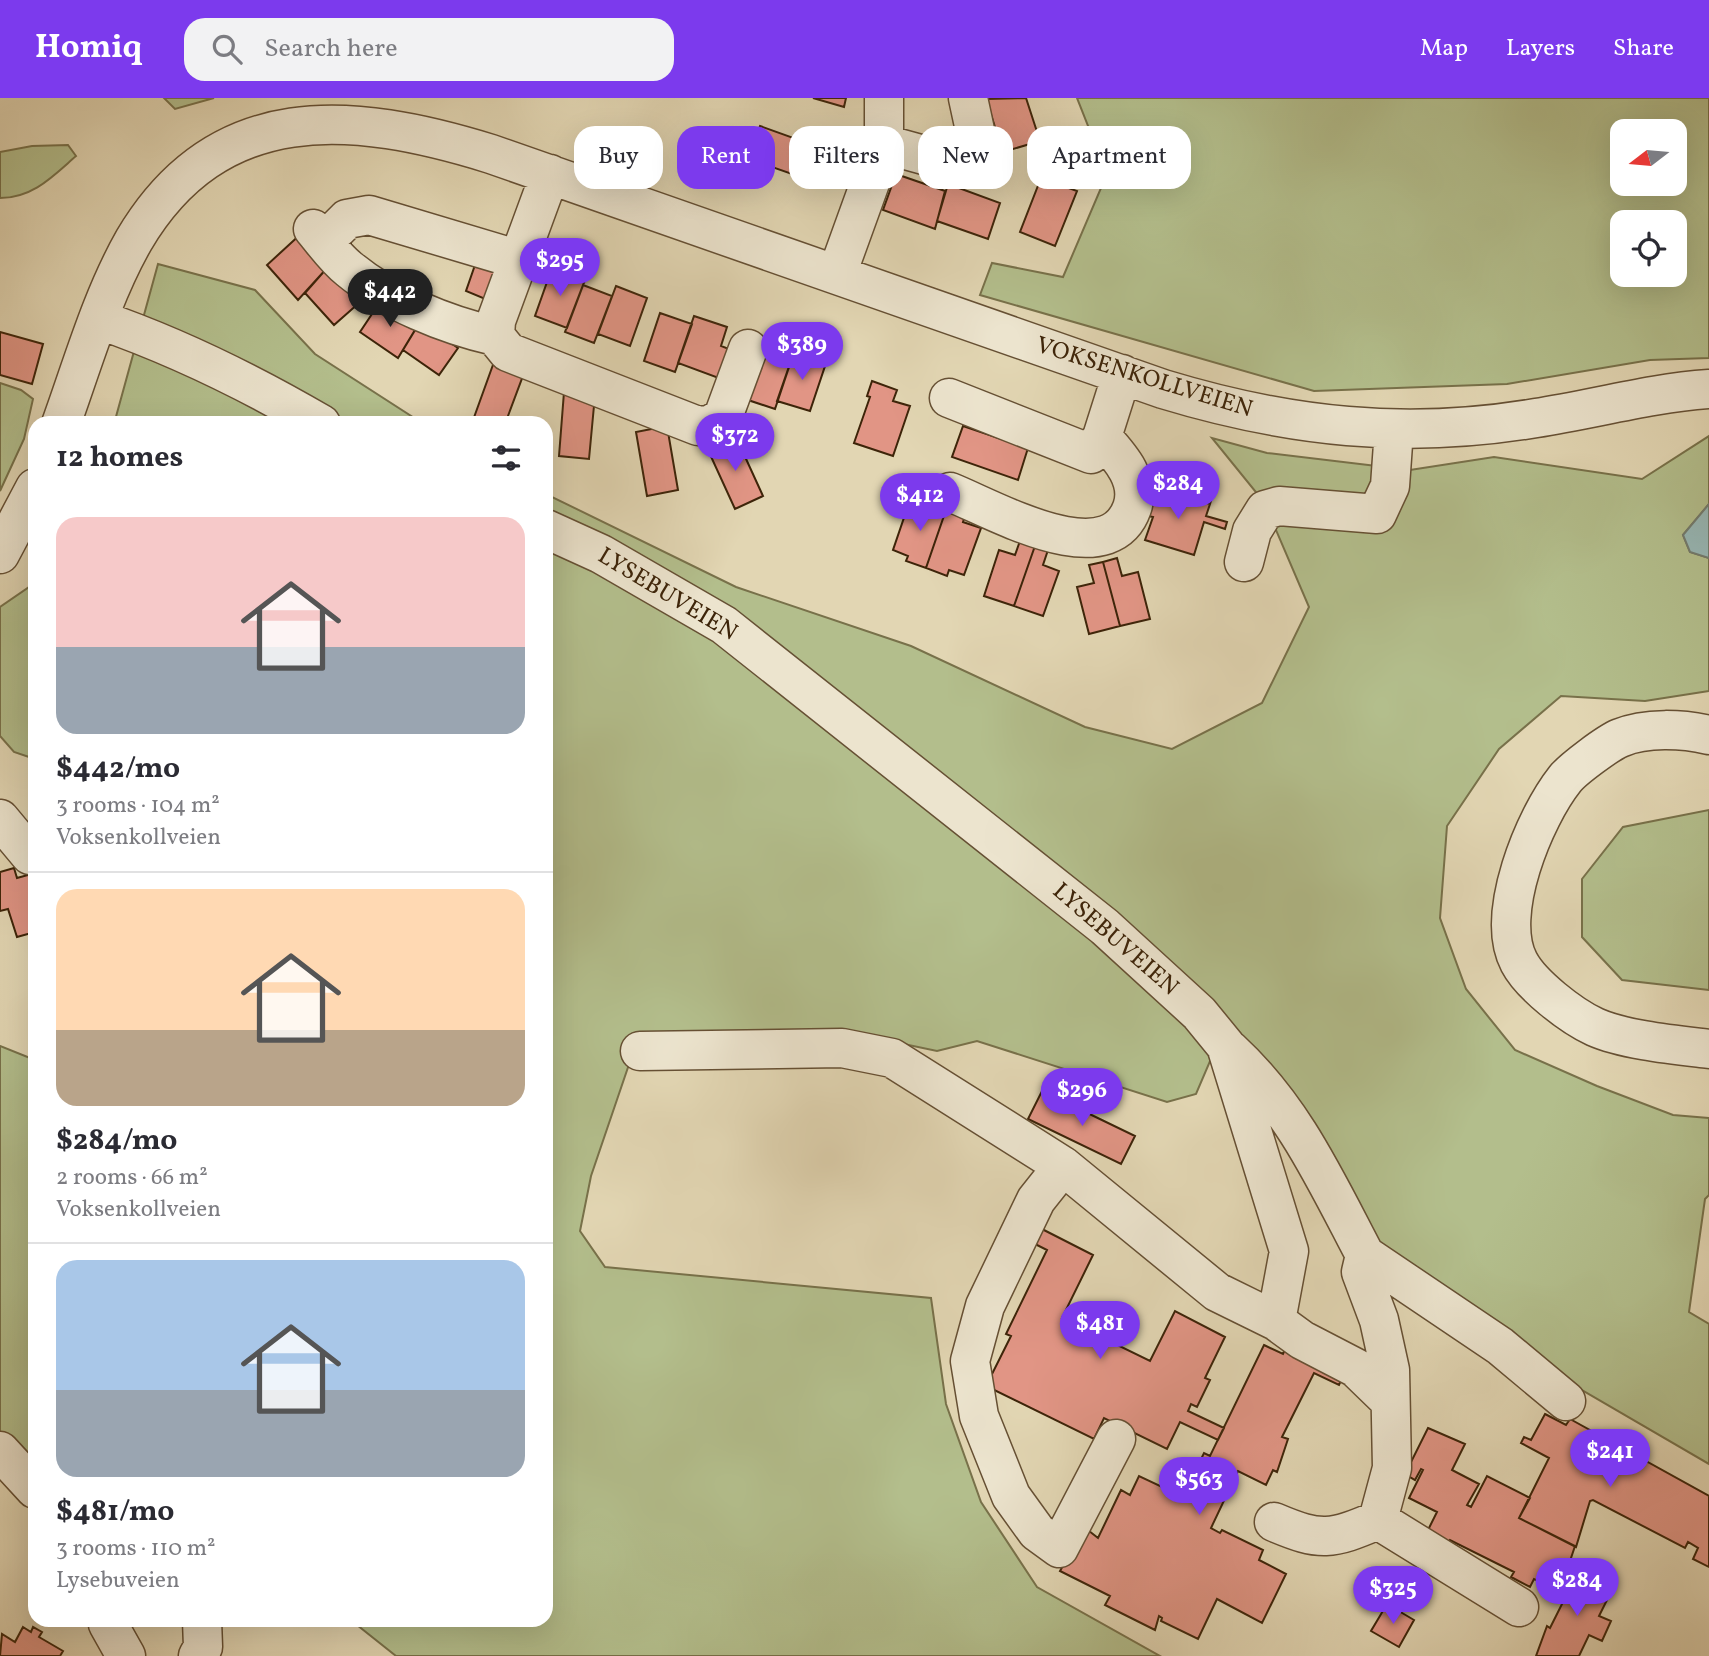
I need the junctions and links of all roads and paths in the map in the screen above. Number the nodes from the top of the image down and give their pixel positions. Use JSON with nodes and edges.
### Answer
{"nodes":[{"id":1,"x":884,"y":98,"type":"edge"},
{"id":2,"x":968,"y":98,"type":"edge"},
{"id":3,"x":884,"y":126,"type":"edge"},
{"id":4,"x":904,"y":150,"type":"edge"},
{"id":5,"x":550,"y":174,"type":"junction"},
{"id":6,"x":868,"y":189,"type":"edge"},
{"id":7,"x":520,"y":260,"type":"junction"},
{"id":8,"x":837,"y":274,"type":"junction"},
{"id":9,"x":100,"y":320,"type":"junction"},
{"id":10,"x":495,"y":336,"type":"junction"},
{"id":11,"x":748,"y":349,"type":"dead end"},
{"id":12,"x":1122,"y":374,"type":"junction"},
{"id":13,"x":1709,"y":389,"type":"edge"},
{"id":14,"x":948,"y":398,"type":"dead end"},
{"id":15,"x":64,"y":416,"type":"edge"},
{"id":16,"x":307,"y":416,"type":"edge"},
{"id":17,"x":1394,"y":430,"type":"junction"},
{"id":18,"x":1102,"y":437,"type":"junction"},
{"id":19,"x":950,"y":492,"type":"dead end"},
{"id":20,"x":28,"y":501,"type":"edge"},
{"id":21,"x":553,"y":532,"type":"edge"},
{"id":22,"x":0,"y":554,"type":"edge"},
{"id":23,"x":1244,"y":562,"type":"dead end"},
{"id":24,"x":1709,"y":735,"type":"edge"},
{"id":25,"x":0,"y":819,"type":"edge"},
{"id":26,"x":28,"y":853,"type":"edge"},
{"id":27,"x":1226,"y":1046,"type":"junction"},
{"id":28,"x":1709,"y":1049,"type":"edge"},
{"id":29,"x":640,"y":1051,"type":"dead end"},
{"id":30,"x":1063,"y":1166,"type":"junction"},
{"id":31,"x":1364,"y":1255,"type":"junction"},
{"id":32,"x":1276,"y":1321,"type":"junction"},
{"id":33,"x":1389,"y":1400,"type":"junction"},
{"id":34,"x":1566,"y":1401,"type":"dead end"},
{"id":35,"x":1116,"y":1439,"type":"dead end"},
{"id":36,"x":1378,"y":1520,"type":"junction"},
{"id":37,"x":1274,"y":1522,"type":"dead end"},
{"id":38,"x":1519,"y":1607,"type":"dead end"},
{"id":39,"x":202,"y":1627,"type":"edge"},
{"id":40,"x":198,"y":1656,"type":"edge"}],
"edges":[{"from":1,"to":3,"type":"street"},
{"from":2,"to":4,"type":"street"},
{"from":5,"to":7,"type":"street"},
{"from":5,"to":8,"type":"street","name":"VOKSENKOLLVEIEN"},
{"from":5,"to":9,"type":"street","name":"VOKSENKOLLVEIEN"},
{"from":6,"to":8,"type":"street"},
{"from":7,"to":10,"type":"street"},
{"from":7,"to":10,"type":"street"},
{"from":8,"to":12,"type":"street","name":"VOKSENKOLLVEIEN"},
{"from":9,"to":15,"type":"street","name":"VOKSENKOLLVEIEN"},
{"from":9,"to":16,"type":"street"},
{"from":10,"to":11,"type":"street"},
{"from":12,"to":17,"type":"street","name":"VOKSENKOLLVEIEN"},
{"from":12,"to":18,"type":"street"},
{"from":13,"to":17,"type":"street","name":"VOKSENKOLLVEIEN"},
{"from":14,"to":18,"type":"street"},
{"from":17,"to":23,"type":"street"},
{"from":18,"to":19,"type":"street"},
{"from":20,"to":22,"type":"street"},
{"from":21,"to":27,"type":"street","name":"LYSEBUVEIEN"},
{"from":24,"to":28,"type":"street"},
{"from":25,"to":26,"type":"street"},
{"from":27,"to":31,"type":"street"},
{"from":27,"to":32,"type":"street","name":"LYSEBUVEIEN"},
{"from":29,"to":30,"type":"street"},
{"from":30,"to":32,"type":"street"},
{"from":30,"to":35,"type":"street"},
{"from":31,"to":33,"type":"street"},
{"from":31,"to":34,"type":"street"},
{"from":32,"to":33,"type":"street"},
{"from":33,"to":36,"type":"street"},
{"from":36,"to":37,"type":"street"},
{"from":36,"to":38,"type":"street"},
{"from":39,"to":40,"type":"street"}]}
